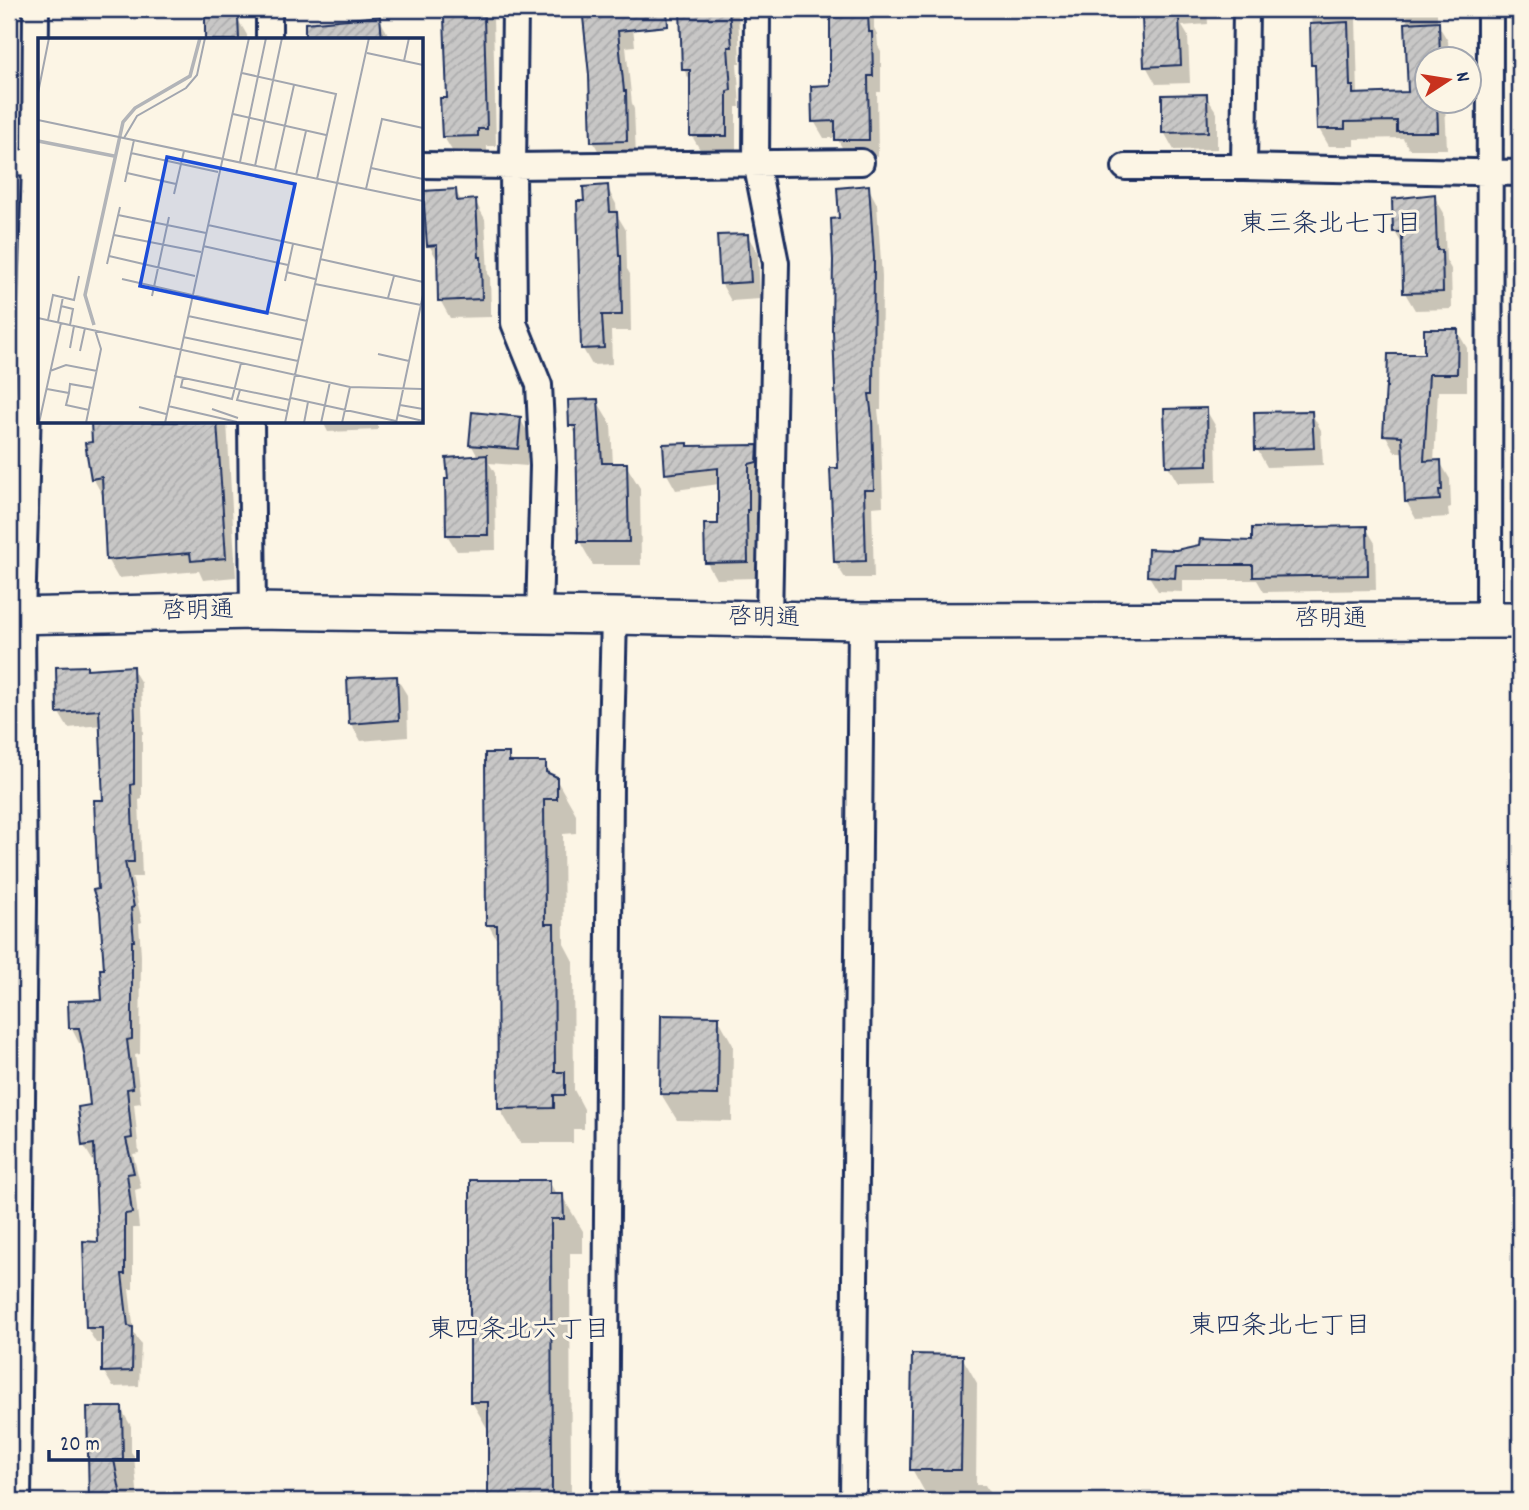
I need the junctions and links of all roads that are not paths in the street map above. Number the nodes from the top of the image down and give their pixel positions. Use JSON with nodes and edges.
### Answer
{"nodes":[{"id":1,"x":36,"y":9,"type":"edge"},
{"id":2,"x":269,"y":9,"type":"edge"},
{"id":3,"x":515,"y":9,"type":"edge"},
{"id":4,"x":757,"y":9,"type":"edge"},
{"id":5,"x":1246,"y":9,"type":"edge"},
{"id":6,"x":1490,"y":9,"type":"edge"},
{"id":7,"x":269,"y":38,"type":"edge"},
{"id":8,"x":9,"y":162,"type":"edge"},
{"id":9,"x":756,"y":162,"type":"junction"},
{"id":10,"x":861,"y":162,"type":"dead end"},
{"id":11,"x":38,"y":163,"type":"edge"},
{"id":12,"x":424,"y":165,"type":"edge"},
{"id":13,"x":513,"y":166,"type":"junction"},
{"id":14,"x":1125,"y":167,"type":"dead end"},
{"id":15,"x":1244,"y":167,"type":"junction"},
{"id":16,"x":1489,"y":173,"type":"junction"},
{"id":17,"x":1520,"y":173,"type":"edge"},
{"id":18,"x":251,"y":424,"type":"edge"},
{"id":19,"x":253,"y":611,"type":"junction"},
{"id":20,"x":15,"y":615,"type":"edge"},
{"id":21,"x":539,"y":615,"type":"junction"},
{"id":22,"x":614,"y":616,"type":"junction"},
{"id":23,"x":769,"y":620,"type":"junction"},
{"id":24,"x":1505,"y":620,"type":"edge"},
{"id":25,"x":861,"y":621,"type":"junction"},
{"id":26,"x":18,"y":1501,"type":"edge"},
{"id":27,"x":605,"y":1501,"type":"edge"},
{"id":28,"x":853,"y":1501,"type":"edge"}],
"edges":[{"from":1,"to":11,"type":"street"},
{"from":2,"to":7,"type":"street"},
{"from":3,"to":13,"type":"street"},
{"from":4,"to":9,"type":"street"},
{"from":5,"to":15,"type":"street"},
{"from":6,"to":16,"type":"street"},
{"from":8,"to":11,"type":"street"},
{"from":9,"to":10,"type":"street"},
{"from":9,"to":13,"type":"street"},
{"from":9,"to":23,"type":"street"},
{"from":11,"to":20,"type":"street"},
{"from":12,"to":13,"type":"street"},
{"from":13,"to":21,"type":"street"},
{"from":14,"to":15,"type":"street"},
{"from":15,"to":16,"type":"street"},
{"from":16,"to":17,"type":"street"},
{"from":16,"to":24,"type":"street"},
{"from":18,"to":19,"type":"street"},
{"from":19,"to":20,"type":"street","name":"啓明通"},
{"from":19,"to":21,"type":"street","name":"啓明通"},
{"from":20,"to":26,"type":"street"},
{"from":21,"to":22,"type":"street","name":"啓明通"},
{"from":22,"to":23,"type":"street","name":"啓明通"},
{"from":22,"to":27,"type":"street"},
{"from":23,"to":25,"type":"street","name":"啓明通"},
{"from":24,"to":25,"type":"street","name":"啓明通"},
{"from":25,"to":28,"type":"street"}]}
